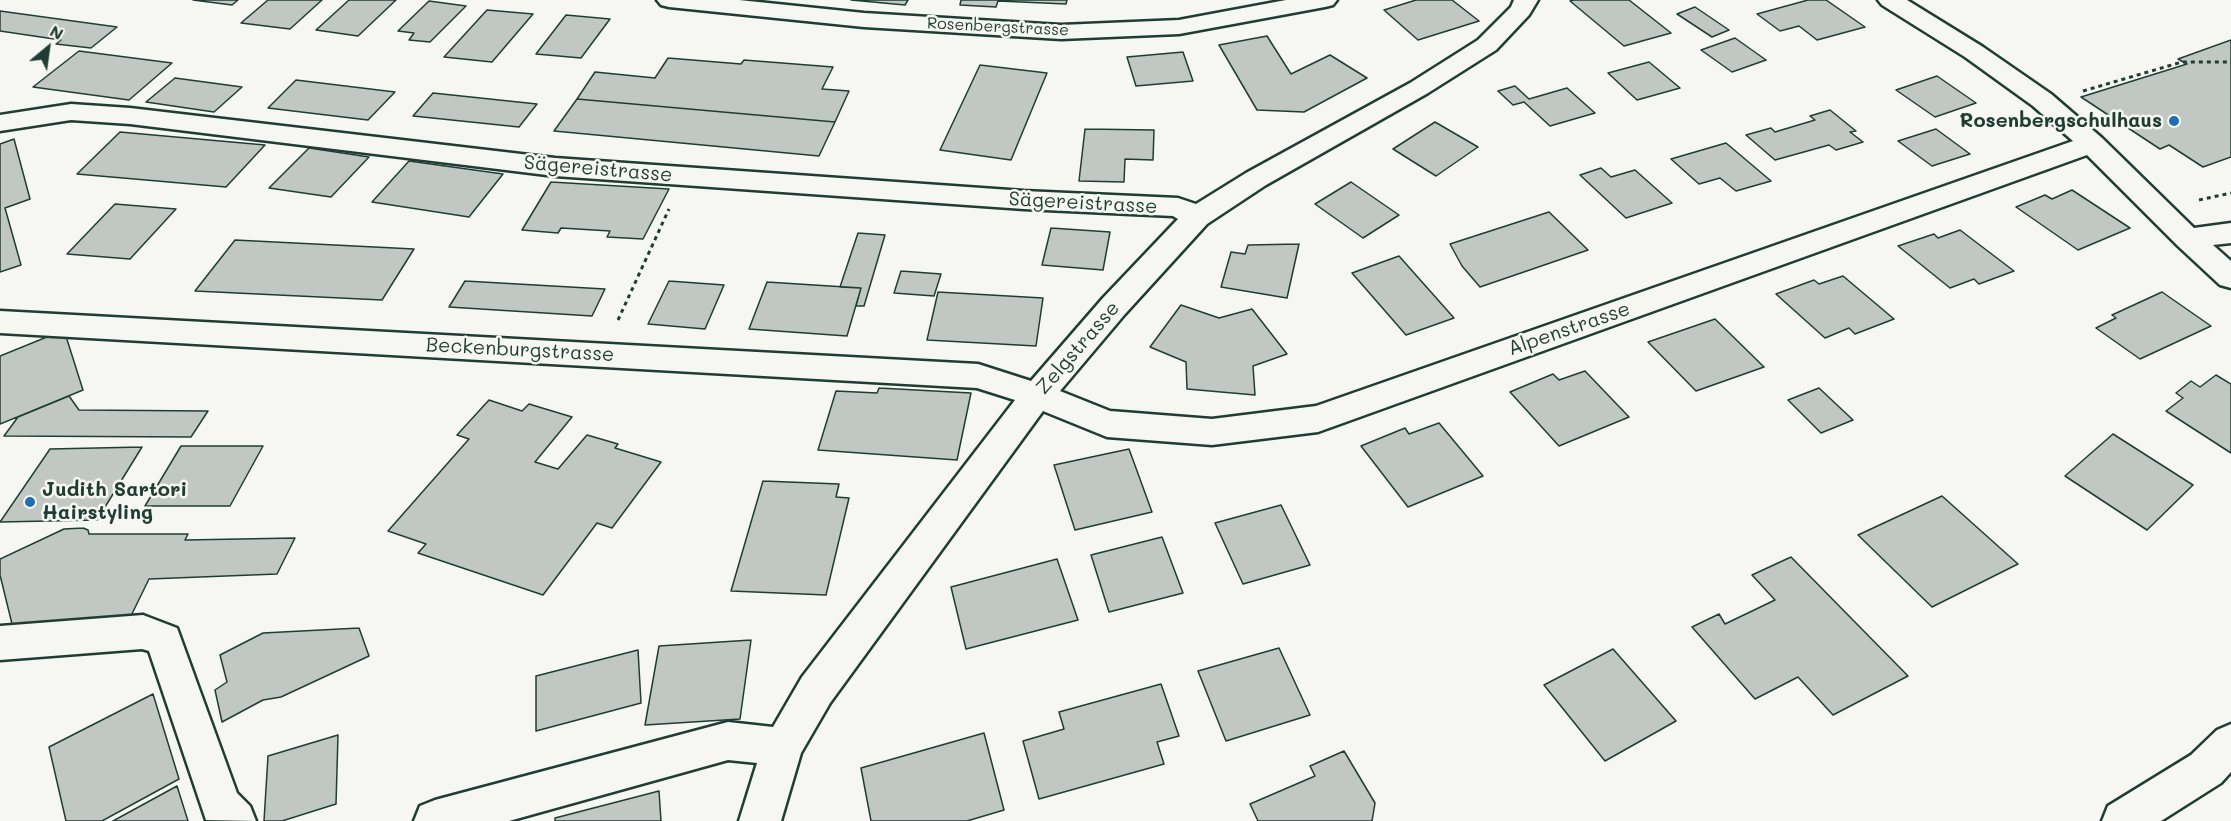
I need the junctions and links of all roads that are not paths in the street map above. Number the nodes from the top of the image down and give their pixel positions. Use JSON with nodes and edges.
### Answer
{"nodes":[{"id":1,"x":669,"y":0,"type":"edge"},
{"id":2,"x":1325,"y":0,"type":"edge"},
{"id":3,"x":1526,"y":0,"type":"edge"},
{"id":4,"x":1890,"y":0,"type":"edge"},
{"id":5,"x":0,"y":123,"type":"edge"},
{"id":6,"x":2092,"y":144,"type":"junction"},
{"id":7,"x":1197,"y":217,"type":"junction"},
{"id":8,"x":2231,"y":233,"type":"edge"},
{"id":9,"x":2188,"y":239,"type":"junction"},
{"id":10,"x":2231,"y":279,"type":"edge"},
{"id":11,"x":0,"y":322,"type":"edge"},
{"id":12,"x":1037,"y":395,"type":"junction"},
{"id":13,"x":0,"y":643,"type":"edge"},
{"id":14,"x":2231,"y":742,"type":"edge"},
{"id":15,"x":783,"y":747,"type":"junction"},
{"id":16,"x":235,"y":821,"type":"edge"},
{"id":17,"x":435,"y":821,"type":"edge"},
{"id":18,"x":760,"y":821,"type":"edge"},
{"id":19,"x":2122,"y":821,"type":"edge"}],
"edges":[{"from":1,"to":2,"type":"street","name":"Rosenbergstrasse"},
{"from":3,"to":7,"type":"street","name":"Zelgstrasse"},
{"from":4,"to":6,"type":"street"},
{"from":5,"to":7,"type":"street","name":"Sägereistrasse"},
{"from":6,"to":9,"type":"street"},
{"from":6,"to":12,"type":"street","name":"Alpenstrasse"},
{"from":7,"to":12,"type":"street","name":"Zelgstrasse"},
{"from":8,"to":9,"type":"street"},
{"from":9,"to":10,"type":"street"},
{"from":11,"to":12,"type":"street","name":"Beckenburgstrasse"},
{"from":12,"to":15,"type":"street","name":"Zelgstrasse"},
{"from":13,"to":16,"type":"street"},
{"from":14,"to":19,"type":"street"},
{"from":15,"to":17,"type":"street"},
{"from":15,"to":18,"type":"street","name":"Zelgstrasse"}]}
